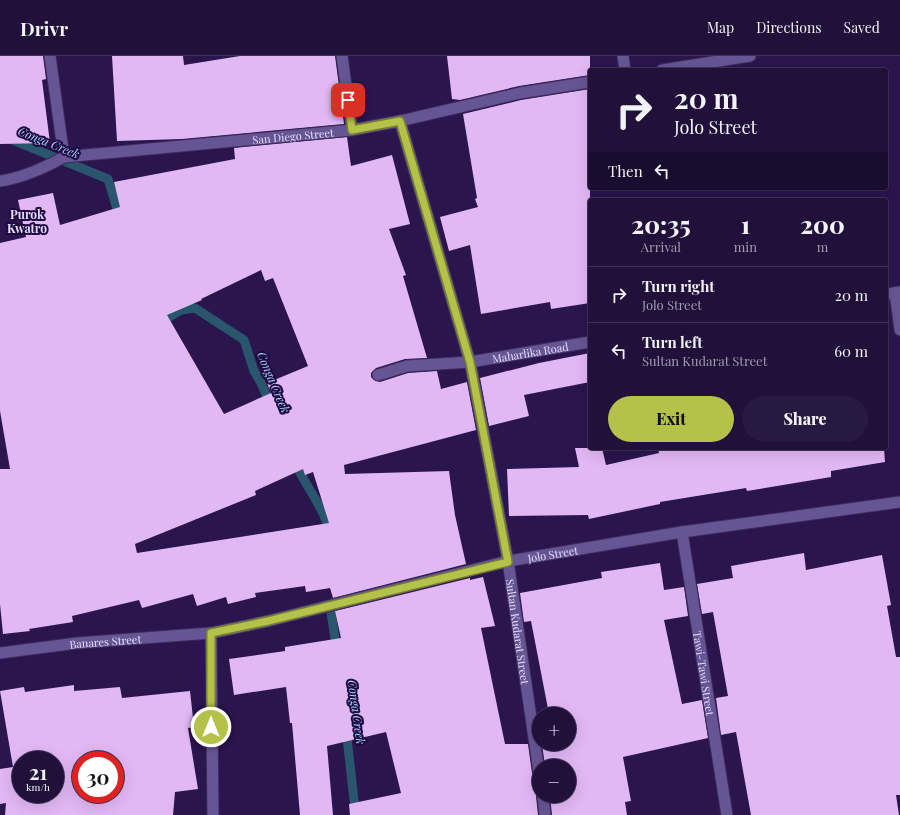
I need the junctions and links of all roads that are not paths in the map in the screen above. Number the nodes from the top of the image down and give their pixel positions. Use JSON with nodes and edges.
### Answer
{"nodes":[{"id":1,"x":50,"y":56,"type":"edge"},
{"id":2,"x":342,"y":56,"type":"edge"},
{"id":3,"x":623,"y":56,"type":"edge"},
{"id":4,"x":750,"y":56,"type":"edge"},
{"id":5,"x":625,"y":68,"type":"edge"},
{"id":6,"x":675,"y":68,"type":"edge"},
{"id":7,"x":588,"y":82,"type":"edge"},
{"id":8,"x":400,"y":121,"type":"junction"},
{"id":9,"x":352,"y":130,"type":"junction"},
{"id":10,"x":63,"y":158,"type":"junction"},
{"id":11,"x":0,"y":181,"type":"edge"},
{"id":12,"x":894,"y":293,"type":"edge"},
{"id":13,"x":900,"y":330,"type":"edge"},
{"id":14,"x":588,"y":342,"type":"edge"},
{"id":15,"x":470,"y":362,"type":"junction"},
{"id":16,"x":378,"y":375,"type":"dead end"},
{"id":17,"x":900,"y":502,"type":"edge"},
{"id":18,"x":682,"y":532,"type":"junction"},
{"id":19,"x":508,"y":562,"type":"junction"},
{"id":20,"x":211,"y":633,"type":"junction"},
{"id":21,"x":0,"y":653,"type":"edge"},
{"id":22,"x":537,"y":759,"type":"edge"},
{"id":23,"x":544,"y":803,"type":"edge"},
{"id":24,"x":213,"y":815,"type":"edge"},
{"id":25,"x":545,"y":815,"type":"edge"},
{"id":26,"x":727,"y":815,"type":"edge"}],
"edges":[{"from":1,"to":10,"type":"street"},
{"from":2,"to":9,"type":"street"},
{"from":3,"to":5,"type":"street"},
{"from":4,"to":6,"type":"street"},
{"from":7,"to":8,"type":"street","name":"San Diego Street"},
{"from":8,"to":9,"type":"street","name":"San Diego Street"},
{"from":8,"to":15,"type":"street","name":"Sultan Kudarat Street"},
{"from":9,"to":10,"type":"street","name":"San Diego Street"},
{"from":10,"to":11,"type":"street"},
{"from":12,"to":13,"type":"street"},
{"from":14,"to":15,"type":"street","name":"Maharlika Road"},
{"from":15,"to":16,"type":"street","name":"Maharlika Road"},
{"from":15,"to":19,"type":"street","name":"Sultan Kudarat Street"},
{"from":17,"to":18,"type":"street","name":"Jolo Street"},
{"from":18,"to":19,"type":"street","name":"Jolo Street"},
{"from":18,"to":26,"type":"street","name":"Tawi-Tawi Street"},
{"from":19,"to":20,"type":"street","name":"Jolo Street"},
{"from":19,"to":22,"type":"street","name":"Sultan Kudarat Street"},
{"from":20,"to":21,"type":"street","name":"Banares Street"},
{"from":20,"to":24,"type":"street"},
{"from":23,"to":25,"type":"street"}]}
